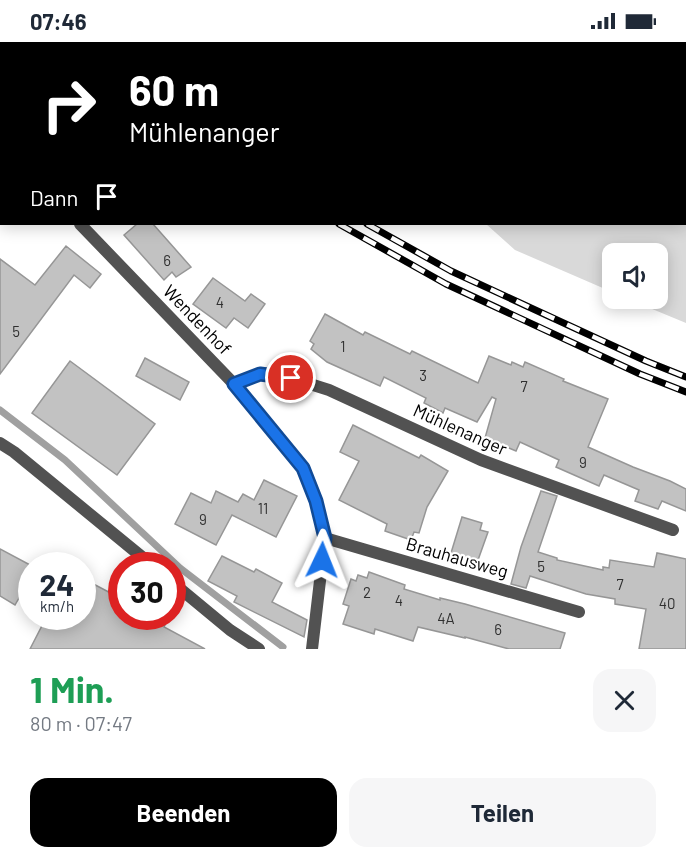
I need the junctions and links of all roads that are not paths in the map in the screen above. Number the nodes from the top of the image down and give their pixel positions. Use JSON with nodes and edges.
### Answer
{"nodes":[{"id":1,"x":81,"y":225,"type":"edge"},
{"id":2,"x":234,"y":384,"type":"junction"},
{"id":3,"x":0,"y":442,"type":"edge"},
{"id":4,"x":673,"y":530,"type":"dead end"},
{"id":5,"x":325,"y":538,"type":"junction"},
{"id":6,"x":136,"y":552,"type":"edge"},
{"id":7,"x":186,"y":594,"type":"edge"},
{"id":8,"x":579,"y":612,"type":"dead end"},
{"id":9,"x":259,"y":649,"type":"edge"},
{"id":10,"x":312,"y":649,"type":"edge"}],
"edges":[{"from":1,"to":2,"type":"street","name":"Wendenhof"},
{"from":2,"to":4,"type":"street","name":"Mühlenanger"},
{"from":2,"to":5,"type":"street","name":"Wendenhof"},
{"from":3,"to":6,"type":"street"},
{"from":5,"to":8,"type":"street","name":"Brauhausweg"},
{"from":5,"to":10,"type":"street","name":"Wendenhof"},
{"from":7,"to":9,"type":"street"}]}
